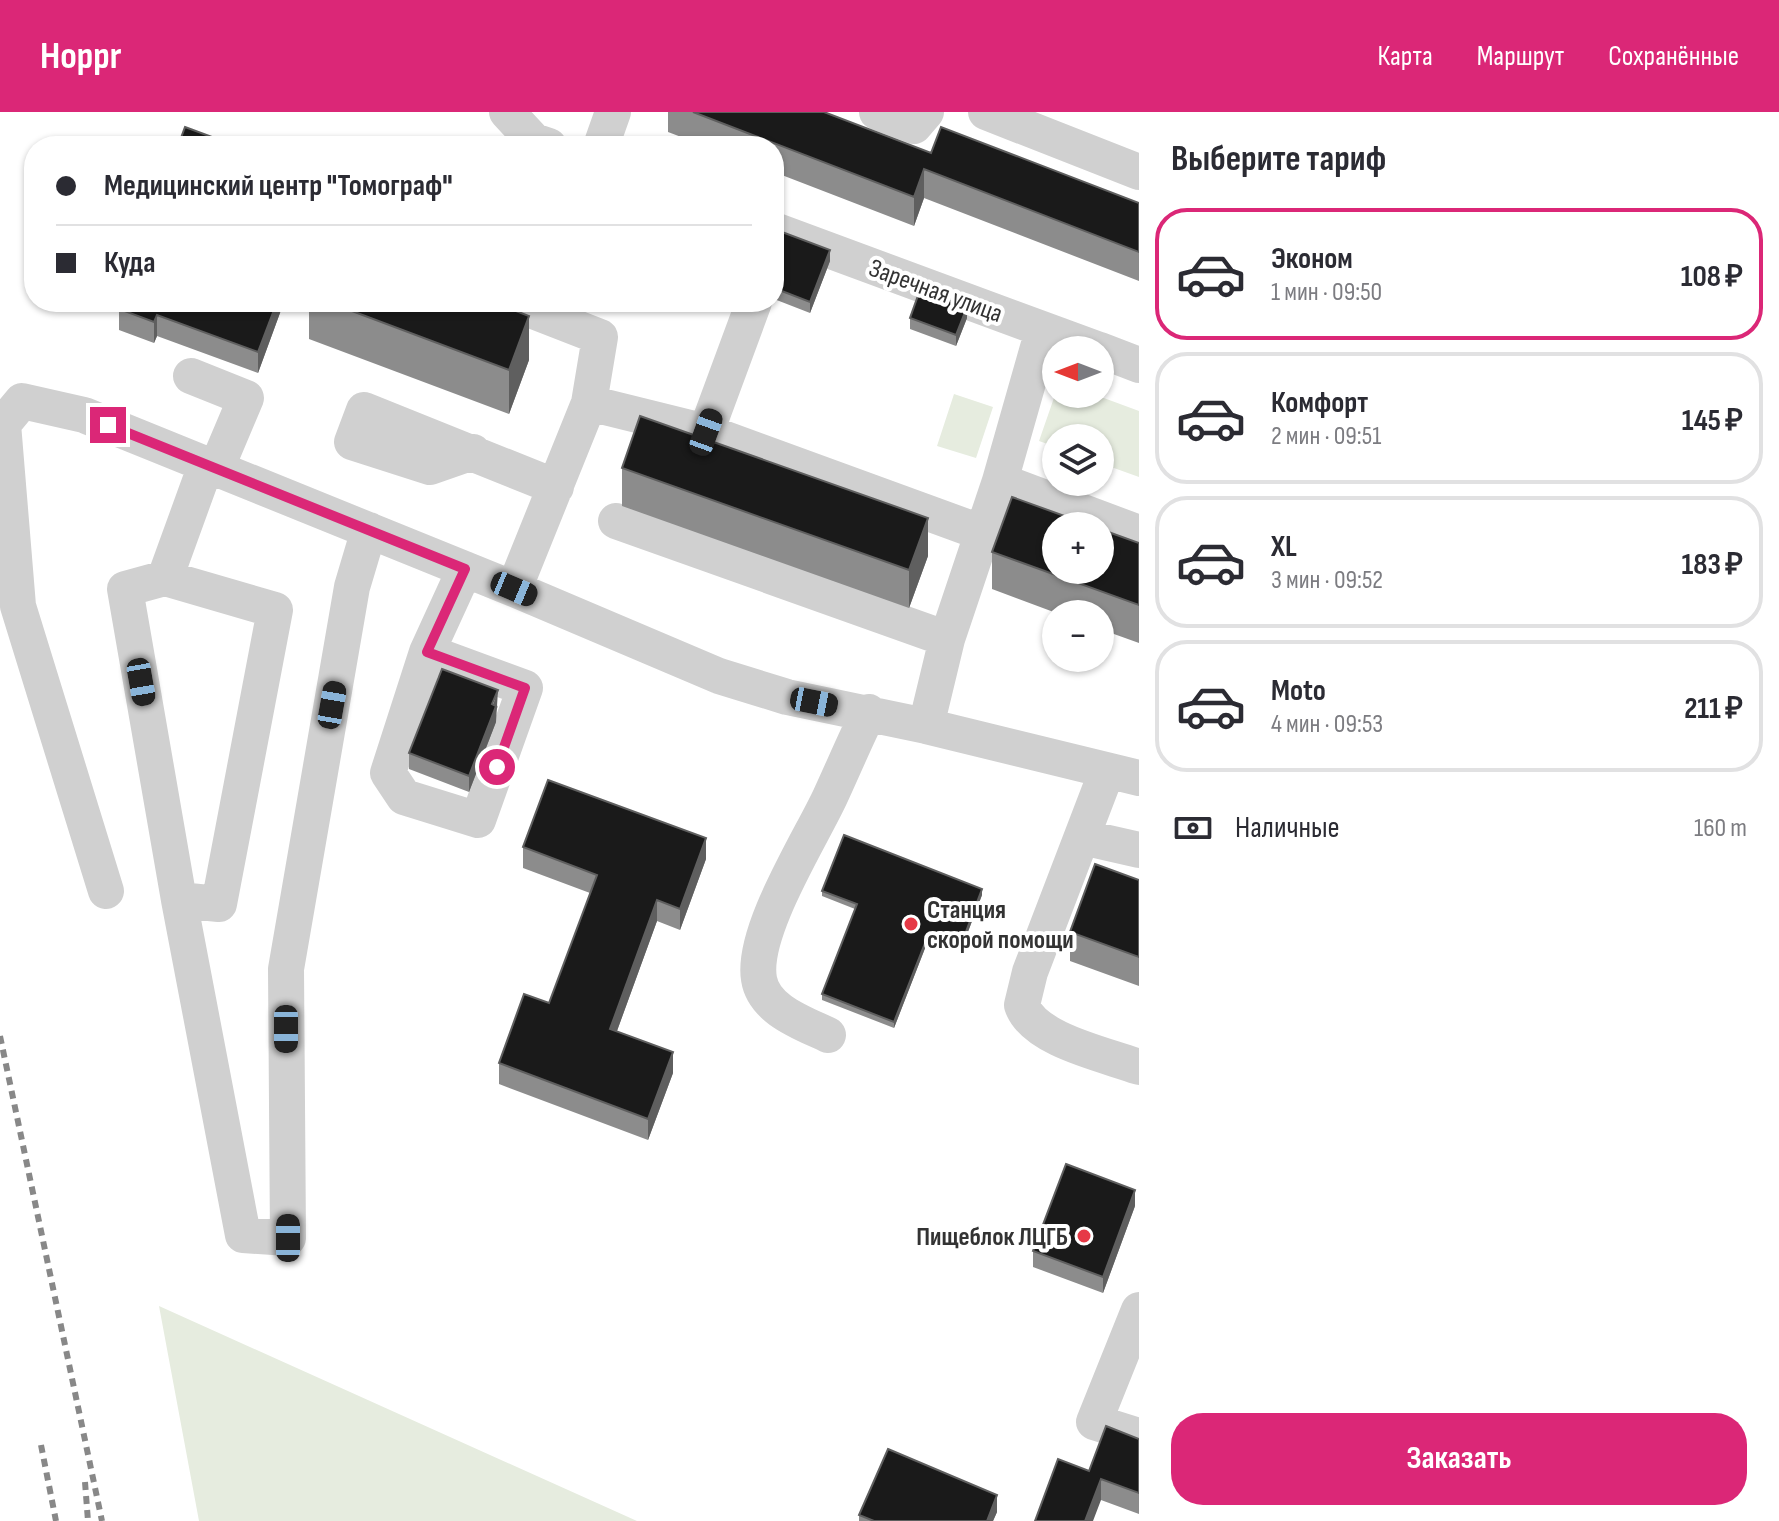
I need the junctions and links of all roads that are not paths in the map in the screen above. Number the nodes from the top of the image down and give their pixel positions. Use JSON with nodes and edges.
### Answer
{"nodes":[{"id":1,"x":507,"y":112,"type":"edge"},
{"id":2,"x":613,"y":112,"type":"edge"},
{"id":3,"x":877,"y":112,"type":"edge"},
{"id":4,"x":926,"y":112,"type":"edge"},
{"id":5,"x":986,"y":112,"type":"edge"},
{"id":6,"x":529,"y":136,"type":"edge"},
{"id":7,"x":605,"y":136,"type":"edge"},
{"id":8,"x":1139,"y":172,"type":"edge"},
{"id":9,"x":784,"y":239,"type":"edge"},
{"id":10,"x":536,"y":312,"type":"edge"},
{"id":11,"x":750,"y":312,"type":"edge"},
{"id":12,"x":1043,"y":330,"type":"junction"},
{"id":13,"x":1060,"y":336,"type":"edge"},
{"id":14,"x":1114,"y":355,"type":"edge"},
{"id":15,"x":1139,"y":365,"type":"edge"},
{"id":16,"x":191,"y":376,"type":"dead end"},
{"id":17,"x":589,"y":403,"type":"junction"},
{"id":18,"x":706,"y":432,"type":"junction"},
{"id":19,"x":473,"y":452,"type":"dead end"},
{"id":20,"x":211,"y":467,"type":"junction"},
{"id":21,"x":1000,"y":481,"type":"junction"},
{"id":22,"x":556,"y":487,"type":"junction"},
{"id":23,"x":616,"y":521,"type":"dead end"},
{"id":24,"x":369,"y":530,"type":"junction"},
{"id":25,"x":983,"y":533,"type":"junction"},
{"id":26,"x":1139,"y":533,"type":"edge"},
{"id":27,"x":465,"y":569,"type":"junction"},
{"id":28,"x":165,"y":578,"type":"junction"},
{"id":29,"x":514,"y":589,"type":"junction"},
{"id":30,"x":947,"y":639,"type":"junction"},
{"id":31,"x":427,"y":652,"type":"junction"},
{"id":32,"x":869,"y":712,"type":"junction"},
{"id":33,"x":926,"y":726,"type":"junction"},
{"id":34,"x":1123,"y":775,"type":"edge"},
{"id":35,"x":1082,"y":837,"type":"junction"},
{"id":36,"x":1139,"y":850,"type":"edge"},
{"id":37,"x":106,"y":891,"type":"dead end"},
{"id":38,"x":179,"y":900,"type":"junction"},
{"id":39,"x":828,"y":1035,"type":"dead end"},
{"id":40,"x":1139,"y":1067,"type":"edge"},
{"id":41,"x":1139,"y":1310,"type":"edge"},
{"id":42,"x":1139,"y":1436,"type":"edge"}],
"edges":[{"from":1,"to":6,"type":"street"},
{"from":2,"to":7,"type":"street"},
{"from":3,"to":4,"type":"street"},
{"from":5,"to":8,"type":"street"},
{"from":9,"to":12,"type":"street","name":"Заречная улица"},
{"from":10,"to":17,"type":"street"},
{"from":11,"to":18,"type":"street"},
{"from":12,"to":13,"type":"street","name":"Заречная улица"},
{"from":12,"to":21,"type":"street"},
{"from":14,"to":15,"type":"street","name":"Заречная улица"},
{"from":16,"to":20,"type":"street"},
{"from":17,"to":18,"type":"street"},
{"from":17,"to":22,"type":"street"},
{"from":18,"to":25,"type":"street"},
{"from":19,"to":22,"type":"street"},
{"from":20,"to":24,"type":"street"},
{"from":20,"to":28,"type":"street"},
{"from":20,"to":37,"type":"street"},
{"from":21,"to":25,"type":"street"},
{"from":21,"to":26,"type":"street"},
{"from":22,"to":29,"type":"street"},
{"from":23,"to":30,"type":"street"},
{"from":24,"to":27,"type":"street"},
{"from":24,"to":38,"type":"street"},
{"from":25,"to":30,"type":"street"},
{"from":27,"to":29,"type":"street"},
{"from":27,"to":31,"type":"street"},
{"from":28,"to":38,"type":"street"},
{"from":28,"to":38,"type":"street"},
{"from":29,"to":32,"type":"street"},
{"from":30,"to":33,"type":"street"},
{"from":31,"to":31,"type":"street"},
{"from":32,"to":33,"type":"street"},
{"from":32,"to":39,"type":"street"},
{"from":33,"to":34,"type":"street"},
{"from":34,"to":35,"type":"street"},
{"from":35,"to":36,"type":"street"},
{"from":35,"to":40,"type":"street"},
{"from":41,"to":42,"type":"street"}]}
